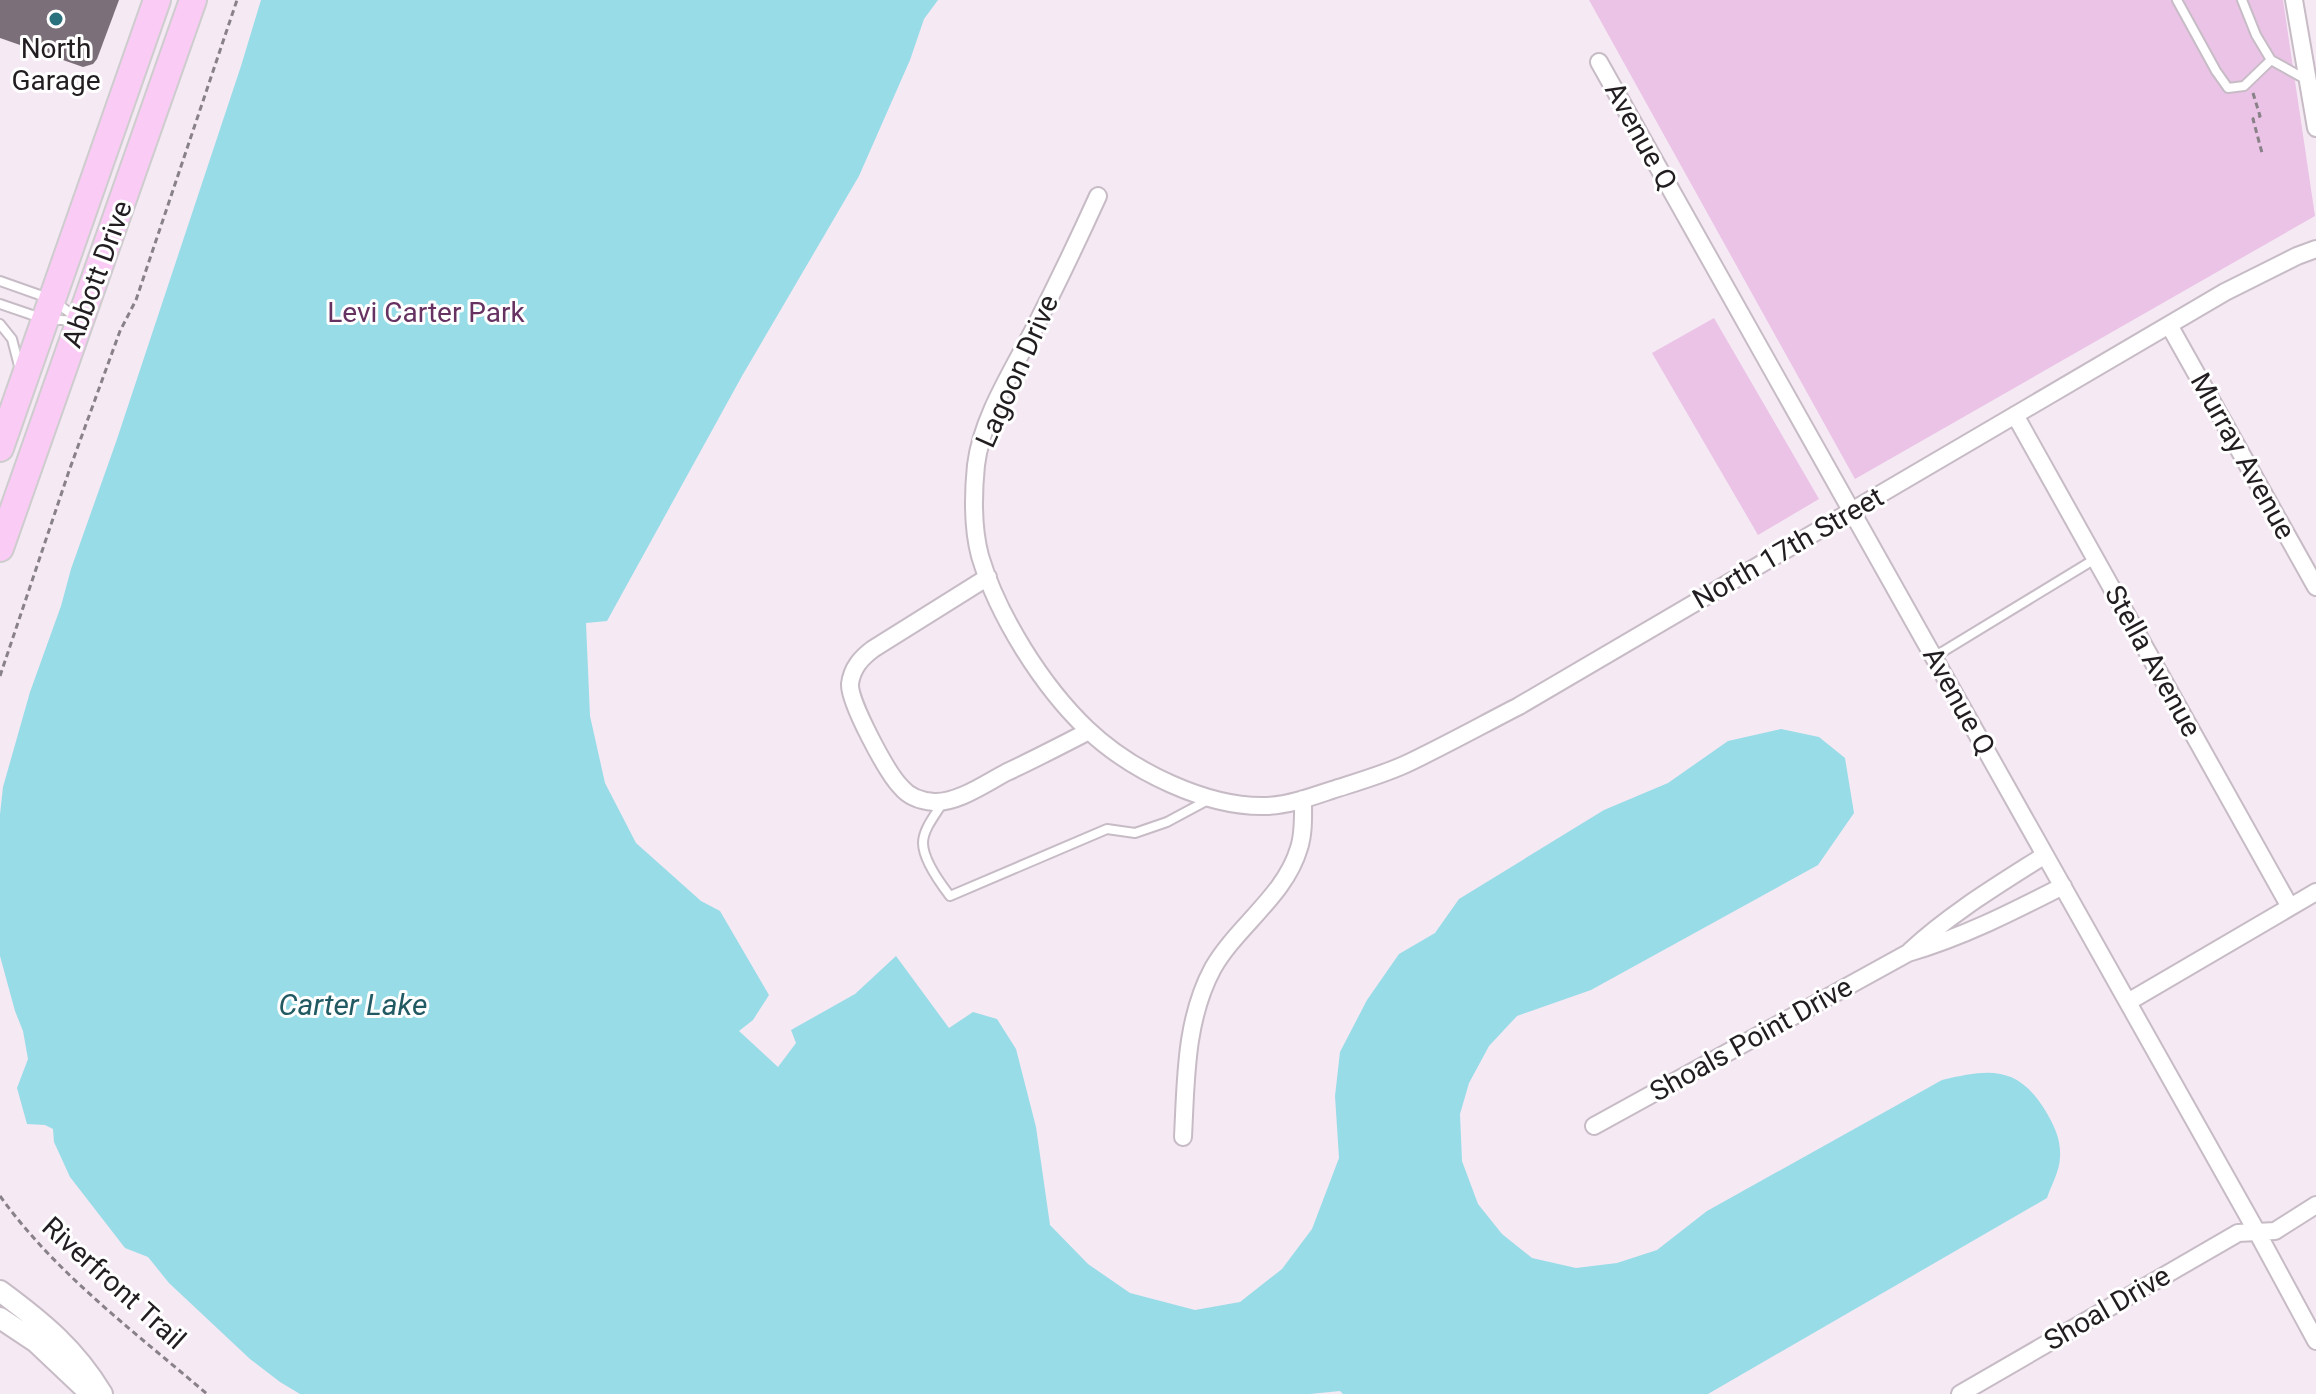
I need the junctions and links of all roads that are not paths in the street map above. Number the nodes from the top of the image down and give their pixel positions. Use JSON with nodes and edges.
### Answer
{"nodes":[{"id":1,"x":157,"y":0,"type":"edge"},
{"id":2,"x":193,"y":0,"type":"edge"},
{"id":3,"x":2177,"y":0,"type":"edge"},
{"id":4,"x":2242,"y":0,"type":"edge"},
{"id":5,"x":2294,"y":0,"type":"edge"},
{"id":6,"x":2271,"y":60,"type":"junction"},
{"id":7,"x":1599,"y":62,"type":"dead end"},
{"id":8,"x":2308,"y":80,"type":"junction"},
{"id":9,"x":2316,"y":128,"type":"edge"},
{"id":10,"x":1098,"y":196,"type":"dead end"},
{"id":11,"x":2316,"y":249,"type":"edge"},
{"id":12,"x":0,"y":281,"type":"edge"},
{"id":13,"x":0,"y":304,"type":"edge"},
{"id":14,"x":48,"y":309,"type":"junction"},
{"id":15,"x":80,"y":321,"type":"junction"},
{"id":16,"x":0,"y":324,"type":"edge"},
{"id":17,"x":2169,"y":325,"type":"junction"},
{"id":18,"x":18,"y":395,"type":"junction"},
{"id":19,"x":2015,"y":415,"type":"junction"},
{"id":20,"x":0,"y":448,"type":"edge"},
{"id":21,"x":1852,"y":511,"type":"junction"},
{"id":22,"x":0,"y":548,"type":"edge"},
{"id":23,"x":2095,"y":559,"type":"junction"},
{"id":24,"x":988,"y":577,"type":"junction"},
{"id":25,"x":2316,"y":587,"type":"edge"},
{"id":26,"x":1934,"y":657,"type":"junction"},
{"id":27,"x":1089,"y":731,"type":"junction"},
{"id":28,"x":1211,"y":799,"type":"junction"},
{"id":29,"x":1303,"y":799,"type":"junction"},
{"id":30,"x":944,"y":801,"type":"junction"},
{"id":31,"x":1244,"y":805,"type":"joint"},
{"id":32,"x":2045,"y":855,"type":"junction"},
{"id":33,"x":2063,"y":886,"type":"junction"},
{"id":34,"x":2316,"y":892,"type":"edge"},
{"id":35,"x":2290,"y":907,"type":"junction"},
{"id":36,"x":1908,"y":953,"type":"junction"},
{"id":37,"x":2128,"y":1002,"type":"junction"},
{"id":38,"x":1594,"y":1126,"type":"dead end"},
{"id":39,"x":1183,"y":1137,"type":"dead end"},
{"id":40,"x":2316,"y":1205,"type":"edge"},
{"id":41,"x":2257,"y":1232,"type":"junction"},
{"id":42,"x":0,"y":1291,"type":"edge"},
{"id":43,"x":0,"y":1318,"type":"edge"},
{"id":44,"x":2316,"y":1341,"type":"edge"},
{"id":45,"x":91,"y":1394,"type":"edge"},
{"id":46,"x":102,"y":1394,"type":"edge"},
{"id":47,"x":1960,"y":1394,"type":"edge"}],
"edges":[{"from":1,"to":14,"type":"highway","name":"Abbott Drive"},
{"from":2,"to":15,"type":"highway","name":"Abbott Drive"},
{"from":3,"to":6,"type":"lane"},
{"from":4,"to":6,"type":"lane"},
{"from":5,"to":8,"type":"street"},
{"from":6,"to":8,"type":"lane"},
{"from":7,"to":21,"type":"street","name":"Avenue Q"},
{"from":8,"to":9,"type":"street"},
{"from":10,"to":24,"type":"street","name":"Lagoon Drive"},
{"from":11,"to":17,"type":"street","name":"North 17th Street"},
{"from":12,"to":14,"type":"lane"},
{"from":13,"to":14,"type":"lane"},
{"from":14,"to":15,"type":"lane"},
{"from":14,"to":15,"type":"lane"},
{"from":14,"to":18,"type":"highway","name":"Abbott Drive"},
{"from":15,"to":22,"type":"highway","name":"Abbott Drive"},
{"from":16,"to":18,"type":"lane"},
{"from":17,"to":19,"type":"street","name":"North 17th Street"},
{"from":17,"to":25,"type":"street","name":"Murray Avenue"},
{"from":18,"to":20,"type":"highway","name":"Abbott Drive"},
{"from":19,"to":21,"type":"street","name":"North 17th Street"},
{"from":19,"to":23,"type":"street","name":"Stella Avenue"},
{"from":21,"to":26,"type":"street","name":"Avenue Q"},
{"from":21,"to":29,"type":"street","name":"North 17th Street"},
{"from":23,"to":26,"type":"lane"},
{"from":23,"to":35,"type":"street","name":"Stella Avenue"},
{"from":24,"to":27,"type":"street","name":"Lagoon Drive"},
{"from":24,"to":30,"type":"street"},
{"from":26,"to":32,"type":"street","name":"Avenue Q"},
{"from":27,"to":28,"type":"street","name":"Lagoon Drive"},
{"from":27,"to":30,"type":"street"},
{"from":28,"to":30,"type":"lane"},
{"from":28,"to":31,"type":"street","name":"Lagoon Drive"},
{"from":29,"to":31,"type":"street","name":"North 17th Street"},
{"from":29,"to":39,"type":"street"},
{"from":32,"to":33,"type":"street","name":"Avenue Q"},
{"from":32,"to":36,"type":"street","name":"Shoals Point Drive"},
{"from":33,"to":36,"type":"street","name":"Shoals Point Drive"},
{"from":33,"to":37,"type":"street","name":"Avenue Q"},
{"from":34,"to":35,"type":"street"},
{"from":35,"to":37,"type":"street"},
{"from":36,"to":38,"type":"street","name":"Shoals Point Drive"},
{"from":37,"to":41,"type":"street","name":"Avenue Q"},
{"from":40,"to":41,"type":"street","name":"Shoal Drive"},
{"from":41,"to":44,"type":"street","name":"Avenue Q"},
{"from":41,"to":47,"type":"street","name":"Shoal Drive"},
{"from":42,"to":46,"type":"street"},
{"from":43,"to":45,"type":"street"}]}
